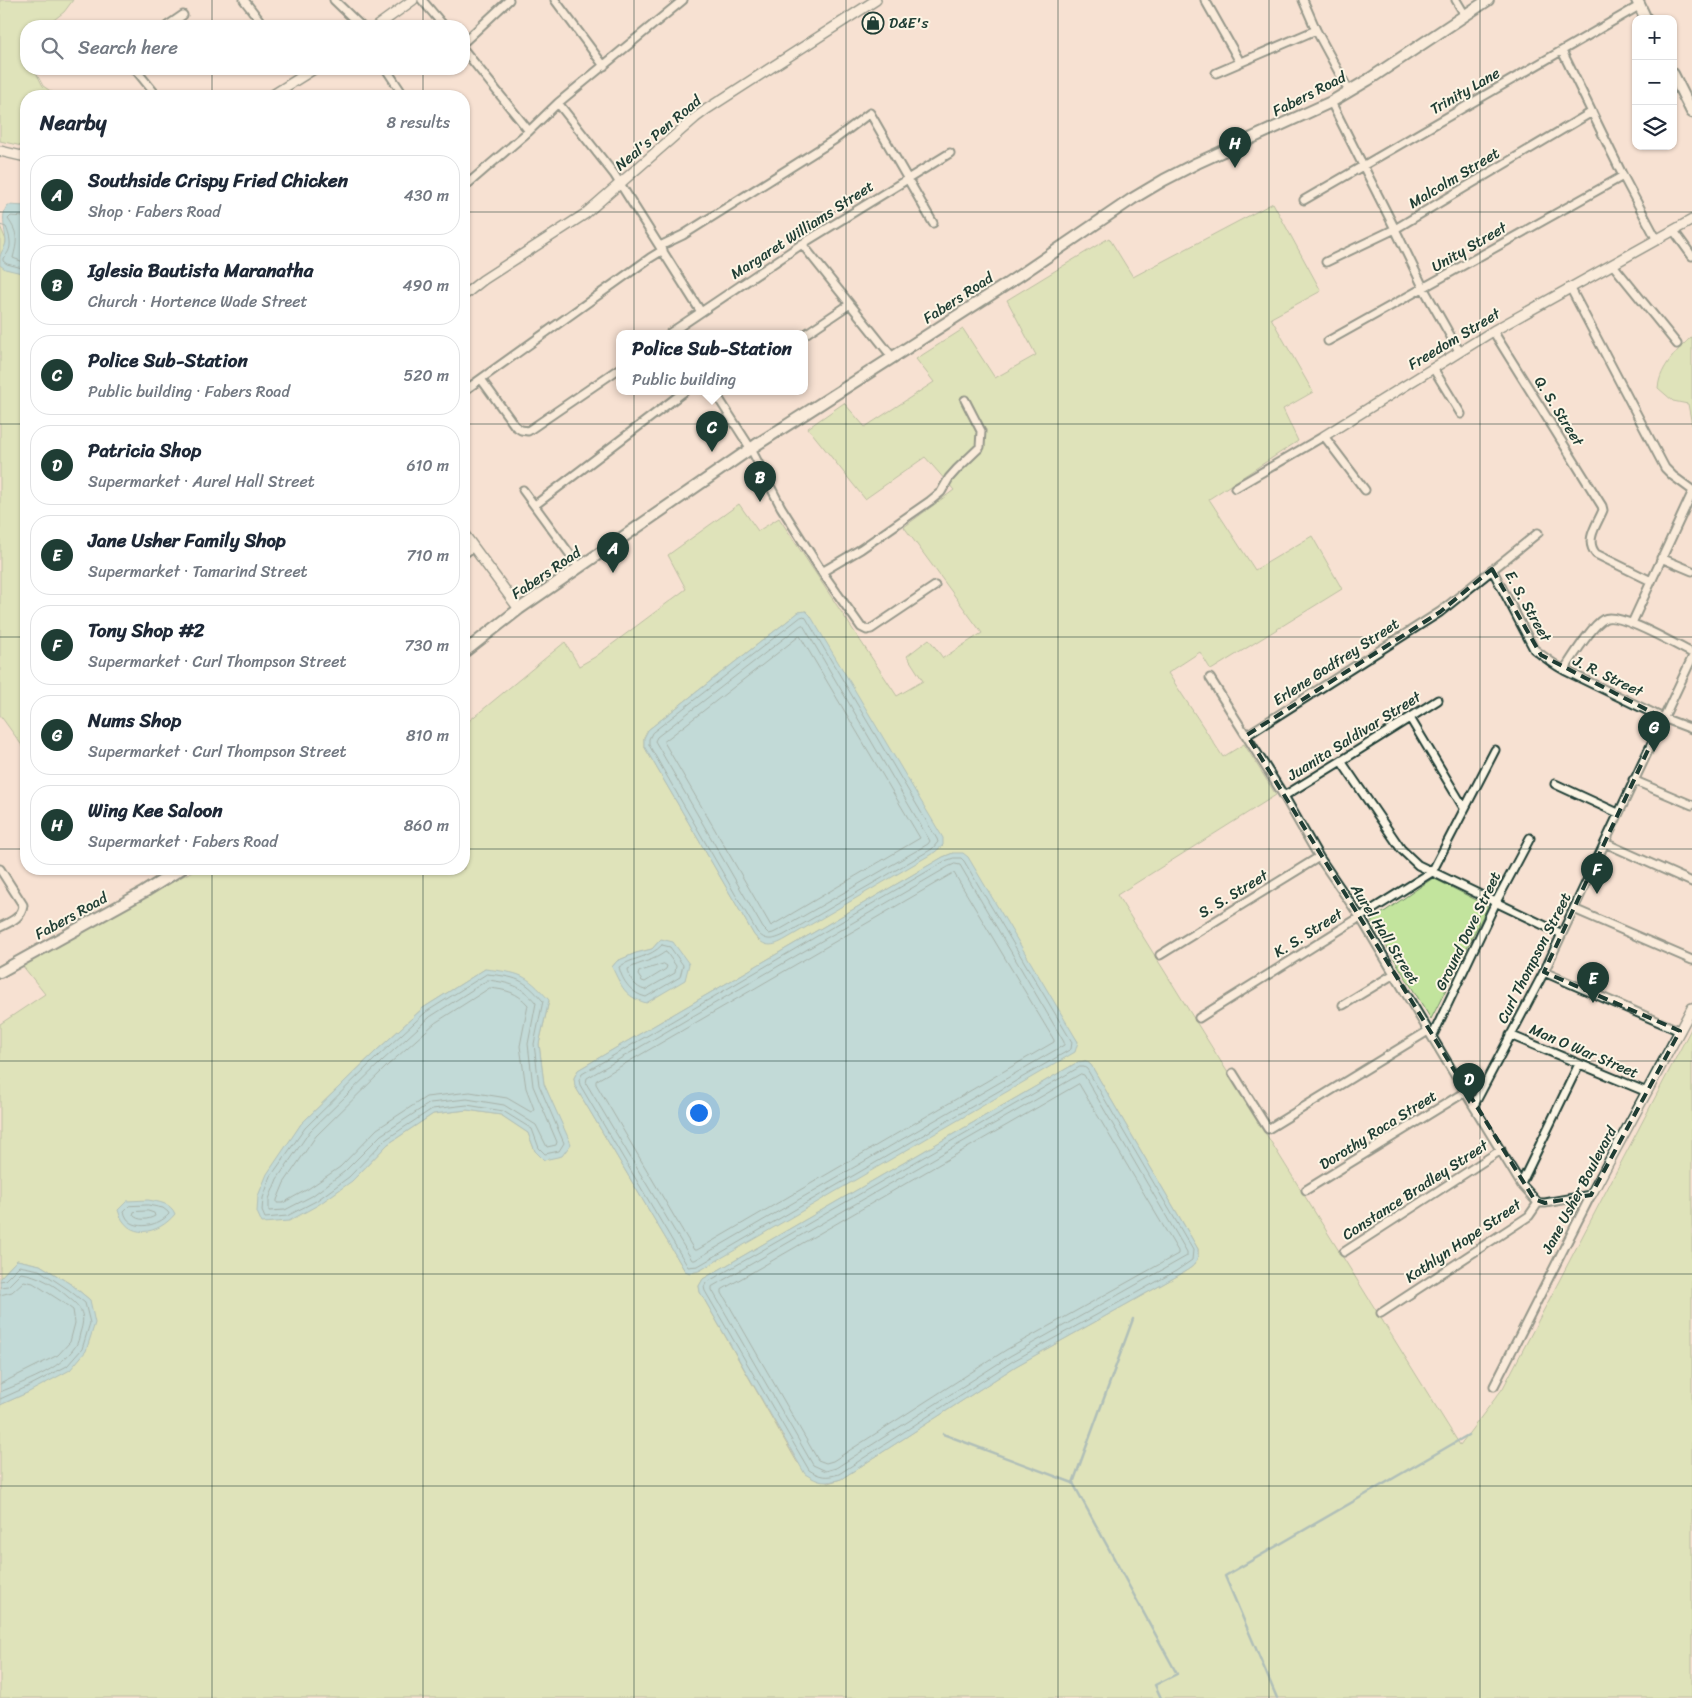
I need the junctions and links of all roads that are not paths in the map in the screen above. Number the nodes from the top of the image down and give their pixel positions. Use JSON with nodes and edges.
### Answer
{"nodes":[{"id":1,"x":244,"y":0,"type":"edge"},
{"id":2,"x":334,"y":0,"type":"edge"},
{"id":3,"x":412,"y":0,"type":"edge"},
{"id":4,"x":422,"y":0,"type":"edge"},
{"id":5,"x":510,"y":0,"type":"edge"},
{"id":6,"x":555,"y":0,"type":"edge"},
{"id":7,"x":683,"y":0,"type":"edge"},
{"id":8,"x":876,"y":0,"type":"edge"},
{"id":9,"x":1206,"y":0,"type":"edge"},
{"id":10,"x":1303,"y":0,"type":"edge"},
{"id":11,"x":1456,"y":0,"type":"edge"},
{"id":12,"x":1488,"y":0,"type":"edge"},
{"id":13,"x":1638,"y":3,"type":"edge"},
{"id":14,"x":182,"y":15,"type":"dead end"},
{"id":15,"x":1465,"y":15,"type":"junction"},
{"id":16,"x":1644,"y":15,"type":"edge"},
{"id":17,"x":175,"y":20,"type":"edge"},
{"id":18,"x":259,"y":20,"type":"edge"},
{"id":19,"x":355,"y":20,"type":"edge"},
{"id":20,"x":385,"y":20,"type":"edge"},
{"id":21,"x":439,"y":20,"type":"edge"},
{"id":22,"x":1316,"y":30,"type":"junction"},
{"id":23,"x":470,"y":37,"type":"edge"},
{"id":24,"x":1562,"y":52,"type":"junction"},
{"id":25,"x":470,"y":57,"type":"edge"},
{"id":26,"x":1240,"y":62,"type":"junction"},
{"id":27,"x":604,"y":66,"type":"junction"},
{"id":28,"x":1216,"y":73,"type":"dead end"},
{"id":29,"x":140,"y":75,"type":"edge"},
{"id":30,"x":296,"y":75,"type":"edge"},
{"id":31,"x":390,"y":75,"type":"edge"},
{"id":32,"x":1677,"y":82,"type":"edge"},
{"id":33,"x":152,"y":90,"type":"edge"},
{"id":34,"x":278,"y":90,"type":"edge"},
{"id":35,"x":400,"y":90,"type":"edge"},
{"id":36,"x":1349,"y":91,"type":"junction"},
{"id":37,"x":1330,"y":102,"type":"junction"},
{"id":38,"x":558,"y":103,"type":"junction"},
{"id":39,"x":1592,"y":112,"type":"junction"},
{"id":40,"x":1692,"y":112,"type":"edge"},
{"id":41,"x":529,"y":131,"type":"junction"},
{"id":42,"x":0,"y":151,"type":"edge"},
{"id":43,"x":950,"y":153,"type":"dead end"},
{"id":44,"x":20,"y":156,"type":"edge"},
{"id":45,"x":1363,"y":166,"type":"junction"},
{"id":46,"x":1623,"y":176,"type":"junction"},
{"id":47,"x":908,"y":179,"type":"junction"},
{"id":48,"x":470,"y":182,"type":"edge"},
{"id":49,"x":620,"y":183,"type":"junction"},
{"id":50,"x":1304,"y":200,"type":"dead end"},
{"id":51,"x":1692,"y":220,"type":"edge"},
{"id":52,"x":933,"y":223,"type":"dead end"},
{"id":53,"x":1395,"y":229,"type":"junction"},
{"id":54,"x":1674,"y":231,"type":"junction"},
{"id":55,"x":1657,"y":240,"type":"junction"},
{"id":56,"x":802,"y":244,"type":"junction"},
{"id":57,"x":661,"y":248,"type":"junction"},
{"id":58,"x":1692,"y":256,"type":"edge"},
{"id":59,"x":1326,"y":262,"type":"dead end"},
{"id":60,"x":1613,"y":265,"type":"junction"},
{"id":61,"x":1571,"y":288,"type":"junction"},
{"id":62,"x":1424,"y":289,"type":"junction"},
{"id":63,"x":470,"y":290,"type":"edge"},
{"id":64,"x":850,"y":304,"type":"junction"},
{"id":65,"x":701,"y":312,"type":"junction"},
{"id":66,"x":677,"y":330,"type":"edge"},
{"id":67,"x":1493,"y":331,"type":"junction"},
{"id":68,"x":808,"y":332,"type":"edge"},
{"id":69,"x":1328,"y":341,"type":"dead end"},
{"id":70,"x":1677,"y":344,"type":"dead end"},
{"id":71,"x":1459,"y":351,"type":"junction"},
{"id":72,"x":893,"y":358,"type":"junction"},
{"id":73,"x":1433,"y":368,"type":"junction"},
{"id":74,"x":616,"y":371,"type":"edge"},
{"id":75,"x":481,"y":379,"type":"junction"},
{"id":76,"x":470,"y":387,"type":"edge"},
{"id":77,"x":680,"y":395,"type":"edge"},
{"id":78,"x":719,"y":395,"type":"edge"},
{"id":79,"x":965,"y":400,"type":"dead end"},
{"id":80,"x":1460,"y":414,"type":"dead end"},
{"id":81,"x":1324,"y":436,"type":"junction"},
{"id":82,"x":750,"y":449,"type":"junction"},
{"id":83,"x":1235,"y":488,"type":"dead end"},
{"id":84,"x":523,"y":490,"type":"dead end"},
{"id":85,"x":1365,"y":490,"type":"dead end"},
{"id":86,"x":1692,"y":492,"type":"edge"},
{"id":87,"x":535,"y":505,"type":"junction"},
{"id":88,"x":1538,"y":532,"type":"dead end"},
{"id":89,"x":470,"y":543,"type":"edge"},
{"id":90,"x":473,"y":547,"type":"junction"},
{"id":91,"x":470,"y":549,"type":"edge"},
{"id":92,"x":1661,"y":558,"type":"junction"},
{"id":93,"x":580,"y":568,"type":"junction"},
{"id":94,"x":1492,"y":569,"type":"junction"},
{"id":95,"x":1692,"y":571,"type":"edge"},
{"id":96,"x":822,"y":572,"type":"junction"},
{"id":97,"x":1651,"y":581,"type":"junction"},
{"id":98,"x":935,"y":586,"type":"dead end"},
{"id":99,"x":518,"y":609,"type":"junction"},
{"id":100,"x":1632,"y":623,"type":"junction"},
{"id":101,"x":470,"y":647,"type":"edge"},
{"id":102,"x":1692,"y":653,"type":"edge"},
{"id":103,"x":1541,"y":655,"type":"joint"},
{"id":104,"x":1692,"y":658,"type":"edge"},
{"id":105,"x":1564,"y":670,"type":"junction"},
{"id":106,"x":1210,"y":678,"type":"dead end"},
{"id":107,"x":1438,"y":700,"type":"dead end"},
{"id":108,"x":1410,"y":718,"type":"junction"},
{"id":109,"x":1663,"y":718,"type":"junction"},
{"id":110,"x":1692,"y":729,"type":"edge"},
{"id":111,"x":1247,"y":735,"type":"junction"},
{"id":112,"x":1495,"y":750,"type":"dead end"},
{"id":113,"x":1341,"y":761,"type":"junction"},
{"id":114,"x":1633,"y":780,"type":"junction"},
{"id":115,"x":1555,"y":784,"type":"dead end"},
{"id":116,"x":1284,"y":796,"type":"junction"},
{"id":117,"x":1692,"y":805,"type":"edge"},
{"id":118,"x":1464,"y":808,"type":"junction"},
{"id":119,"x":1618,"y":814,"type":"junction"},
{"id":120,"x":1530,"y":838,"type":"dead end"},
{"id":121,"x":1605,"y":843,"type":"junction"},
{"id":122,"x":1319,"y":857,"type":"junction"},
{"id":123,"x":0,"y":869,"type":"edge"},
{"id":124,"x":1432,"y":872,"type":"junction"},
{"id":125,"x":171,"y":875,"type":"edge"},
{"id":126,"x":1692,"y":882,"type":"edge"},
{"id":127,"x":1496,"y":902,"type":"junction"},
{"id":128,"x":1574,"y":909,"type":"junction"},
{"id":129,"x":1360,"y":917,"type":"junction"},
{"id":130,"x":0,"y":927,"type":"edge"},
{"id":131,"x":1562,"y":934,"type":"junction"},
{"id":132,"x":1160,"y":954,"type":"dead end"},
{"id":133,"x":1692,"y":960,"type":"edge"},
{"id":134,"x":0,"y":972,"type":"edge"},
{"id":135,"x":1544,"y":972,"type":"junction"},
{"id":136,"x":1394,"y":974,"type":"junction"},
{"id":137,"x":1343,"y":1006,"type":"dead end"},
{"id":138,"x":1692,"y":1008,"type":"edge"},
{"id":139,"x":1200,"y":1018,"type":"dead end"},
{"id":140,"x":1680,"y":1031,"type":"junction"},
{"id":141,"x":1430,"y":1034,"type":"junction"},
{"id":142,"x":1510,"y":1035,"type":"junction"},
{"id":143,"x":1579,"y":1064,"type":"junction"},
{"id":144,"x":1233,"y":1073,"type":"dead end"},
{"id":145,"x":1465,"y":1092,"type":"junction"},
{"id":146,"x":1647,"y":1092,"type":"junction"},
{"id":147,"x":1474,"y":1105,"type":"junction"},
{"id":148,"x":1501,"y":1150,"type":"junction"},
{"id":149,"x":1522,"y":1184,"type":"junction"},
{"id":150,"x":1306,"y":1190,"type":"dead end"},
{"id":151,"x":1591,"y":1195,"type":"junction"},
{"id":152,"x":1538,"y":1203,"type":"junction"},
{"id":153,"x":1344,"y":1252,"type":"dead end"},
{"id":154,"x":1382,"y":1313,"type":"dead end"},
{"id":155,"x":1494,"y":1386,"type":"dead end"}],
"edges":[{"from":1,"to":18,"type":"street"},
{"from":2,"to":19,"type":"street"},
{"from":3,"to":20,"type":"street"},
{"from":4,"to":21,"type":"street"},
{"from":5,"to":23,"type":"street"},
{"from":6,"to":27,"type":"street"},
{"from":7,"to":27,"type":"street"},
{"from":8,"to":49,"type":"street","name":"Neal's Pen Road"},
{"from":9,"to":26,"type":"street"},
{"from":10,"to":22,"type":"street"},
{"from":11,"to":15,"type":"street"},
{"from":12,"to":15,"type":"main road","name":"Fabers Road"},
{"from":13,"to":16,"type":"main road"},
{"from":13,"to":24,"type":"street","name":"Trinity Lane"},
{"from":14,"to":17,"type":"street"},
{"from":15,"to":36,"type":"main road","name":"Fabers Road"},
{"from":22,"to":26,"type":"street"},
{"from":22,"to":36,"type":"street"},
{"from":24,"to":39,"type":"street"},
{"from":24,"to":45,"type":"street","name":"Trinity Lane"},
{"from":25,"to":41,"type":"street"},
{"from":26,"to":28,"type":"street"},
{"from":27,"to":38,"type":"street"},
{"from":29,"to":33,"type":"street"},
{"from":30,"to":34,"type":"street"},
{"from":31,"to":35,"type":"street"},
{"from":32,"to":40,"type":"main road"},
{"from":36,"to":37,"type":"main road","name":"Fabers Road"},
{"from":37,"to":45,"type":"street"},
{"from":37,"to":72,"type":"main road","name":"Fabers Road"},
{"from":38,"to":41,"type":"street"},
{"from":38,"to":49,"type":"street"},
{"from":39,"to":46,"type":"street"},
{"from":39,"to":53,"type":"street","name":"Malcolm Street"},
{"from":41,"to":48,"type":"street"},
{"from":42,"to":44,"type":"street"},
{"from":43,"to":47,"type":"street","name":"Margaret Williams Street"},
{"from":45,"to":50,"type":"street","name":"Trinity Lane"},
{"from":45,"to":53,"type":"street"},
{"from":46,"to":55,"type":"street"},
{"from":46,"to":62,"type":"street","name":"Unity Street"},
{"from":47,"to":52,"type":"street"},
{"from":47,"to":56,"type":"street","name":"Margaret Williams Street"},
{"from":47,"to":57,"type":"street"},
{"from":49,"to":57,"type":"street"},
{"from":49,"to":63,"type":"street","name":"Neal's Pen Road"},
{"from":51,"to":54,"type":"street","name":"Freedom Street"},
{"from":53,"to":59,"type":"street","name":"Malcolm Street"},
{"from":53,"to":62,"type":"street"},
{"from":54,"to":55,"type":"street","name":"Freedom Street"},
{"from":54,"to":58,"type":"street"},
{"from":55,"to":60,"type":"street","name":"Freedom Street"},
{"from":56,"to":64,"type":"street"},
{"from":56,"to":65,"type":"street","name":"Margaret Williams Street"},
{"from":57,"to":65,"type":"street"},
{"from":57,"to":75,"type":"street"},
{"from":60,"to":61,"type":"street","name":"Freedom Street"},
{"from":60,"to":70,"type":"street"},
{"from":61,"to":67,"type":"street","name":"Freedom Street"},
{"from":61,"to":86,"type":"street"},
{"from":62,"to":69,"type":"street","name":"Unity Street"},
{"from":62,"to":71,"type":"street"},
{"from":64,"to":68,"type":"street"},
{"from":64,"to":72,"type":"street"},
{"from":65,"to":66,"type":"street","name":"Margaret Williams Street"},
{"from":67,"to":71,"type":"street","name":"Freedom Street"},
{"from":67,"to":97,"type":"street","name":"Q. S. Street"},
{"from":71,"to":73,"type":"street","name":"Freedom Street"},
{"from":72,"to":82,"type":"main road","name":"Fabers Road"},
{"from":73,"to":80,"type":"street"},
{"from":73,"to":81,"type":"street","name":"Freedom Street"},
{"from":74,"to":75,"type":"street"},
{"from":75,"to":76,"type":"street"},
{"from":77,"to":87,"type":"street"},
{"from":78,"to":82,"type":"street"},
{"from":79,"to":96,"type":"street"},
{"from":81,"to":83,"type":"street","name":"Freedom Street"},
{"from":81,"to":85,"type":"street"},
{"from":82,"to":93,"type":"main road","name":"Fabers Road"},
{"from":82,"to":96,"type":"street"},
{"from":84,"to":87,"type":"street"},
{"from":86,"to":92,"type":"street"},
{"from":87,"to":93,"type":"street"},
{"from":88,"to":94,"type":"street","name":"Erlene Godfrey Street"},
{"from":89,"to":90,"type":"street"},
{"from":90,"to":91,"type":"street"},
{"from":90,"to":99,"type":"street"},
{"from":92,"to":95,"type":"street"},
{"from":92,"to":97,"type":"street"},
{"from":93,"to":99,"type":"main road","name":"Fabers Road"},
{"from":94,"to":103,"type":"street","name":"E. S. Street"},
{"from":94,"to":111,"type":"street","name":"Erlene Godfrey Street"},
{"from":96,"to":98,"type":"street"},
{"from":97,"to":100,"type":"street"},
{"from":99,"to":101,"type":"main road","name":"Fabers Road"},
{"from":100,"to":102,"type":"street"},
{"from":100,"to":105,"type":"street"},
{"from":103,"to":105,"type":"street","name":"J. R. Street"},
{"from":104,"to":109,"type":"street","name":"Curl Thompson Street"},
{"from":105,"to":109,"type":"street","name":"J. R. Street"},
{"from":106,"to":111,"type":"street","name":"Aurel Hall Street"},
{"from":107,"to":108,"type":"street","name":"Juanita Saldivar Street"},
{"from":108,"to":113,"type":"street","name":"Juanita Saldivar Street"},
{"from":108,"to":118,"type":"street"},
{"from":109,"to":110,"type":"street","name":"J. R. Street"},
{"from":109,"to":114,"type":"street","name":"Curl Thompson Street"},
{"from":111,"to":116,"type":"street","name":"Aurel Hall Street"},
{"from":112,"to":118,"type":"street"},
{"from":113,"to":116,"type":"street","name":"Juanita Saldivar Street"},
{"from":113,"to":124,"type":"street"},
{"from":114,"to":117,"type":"street"},
{"from":114,"to":119,"type":"street","name":"Curl Thompson Street"},
{"from":115,"to":119,"type":"street"},
{"from":116,"to":122,"type":"street","name":"Aurel Hall Street"},
{"from":118,"to":124,"type":"street"},
{"from":119,"to":121,"type":"street","name":"Curl Thompson Street"},
{"from":120,"to":127,"type":"street","name":"Ground Dove Street"},
{"from":121,"to":126,"type":"street"},
{"from":121,"to":128,"type":"street","name":"Curl Thompson Street"},
{"from":122,"to":129,"type":"street","name":"Aurel Hall Street"},
{"from":122,"to":132,"type":"street","name":"S. S. Street"},
{"from":123,"to":130,"type":"street"},
{"from":124,"to":127,"type":"street"},
{"from":124,"to":129,"type":"street","name":"K. S. Street"},
{"from":125,"to":134,"type":"main road","name":"Fabers Road"},
{"from":127,"to":131,"type":"street"},
{"from":127,"to":141,"type":"street","name":"Ground Dove Street"},
{"from":128,"to":131,"type":"street","name":"Curl Thompson Street"},
{"from":128,"to":133,"type":"street"},
{"from":129,"to":136,"type":"street","name":"Aurel Hall Street"},
{"from":129,"to":139,"type":"street","name":"K. S. Street"},
{"from":131,"to":135,"type":"street","name":"Curl Thompson Street"},
{"from":135,"to":140,"type":"street"},
{"from":135,"to":142,"type":"street","name":"Curl Thompson Street"},
{"from":136,"to":137,"type":"street"},
{"from":136,"to":141,"type":"street","name":"Aurel Hall Street"},
{"from":138,"to":140,"type":"street","name":"Jane Usher Boulevard"},
{"from":140,"to":146,"type":"street","name":"Jane Usher Boulevard"},
{"from":141,"to":144,"type":"street"},
{"from":141,"to":145,"type":"street","name":"Aurel Hall Street"},
{"from":142,"to":143,"type":"street","name":"Man O War Street"},
{"from":142,"to":147,"type":"street","name":"Curl Thompson Street"},
{"from":143,"to":146,"type":"street","name":"Man O War Street"},
{"from":143,"to":149,"type":"street"},
{"from":145,"to":147,"type":"street","name":"Aurel Hall Street"},
{"from":145,"to":150,"type":"street","name":"Dorothy Roca Street"},
{"from":146,"to":151,"type":"street","name":"Jane Usher Boulevard"},
{"from":147,"to":148,"type":"street","name":"Aurel Hall Street"},
{"from":148,"to":149,"type":"street","name":"Aurel Hall Street"},
{"from":148,"to":153,"type":"street","name":"Constance Bradley Street"},
{"from":149,"to":152,"type":"street","name":"Aurel Hall Street"},
{"from":151,"to":152,"type":"street","name":"Kathlyn Hope Street"},
{"from":151,"to":155,"type":"street","name":"Jane Usher Boulevard"},
{"from":152,"to":154,"type":"street","name":"Kathlyn Hope Street"}]}
